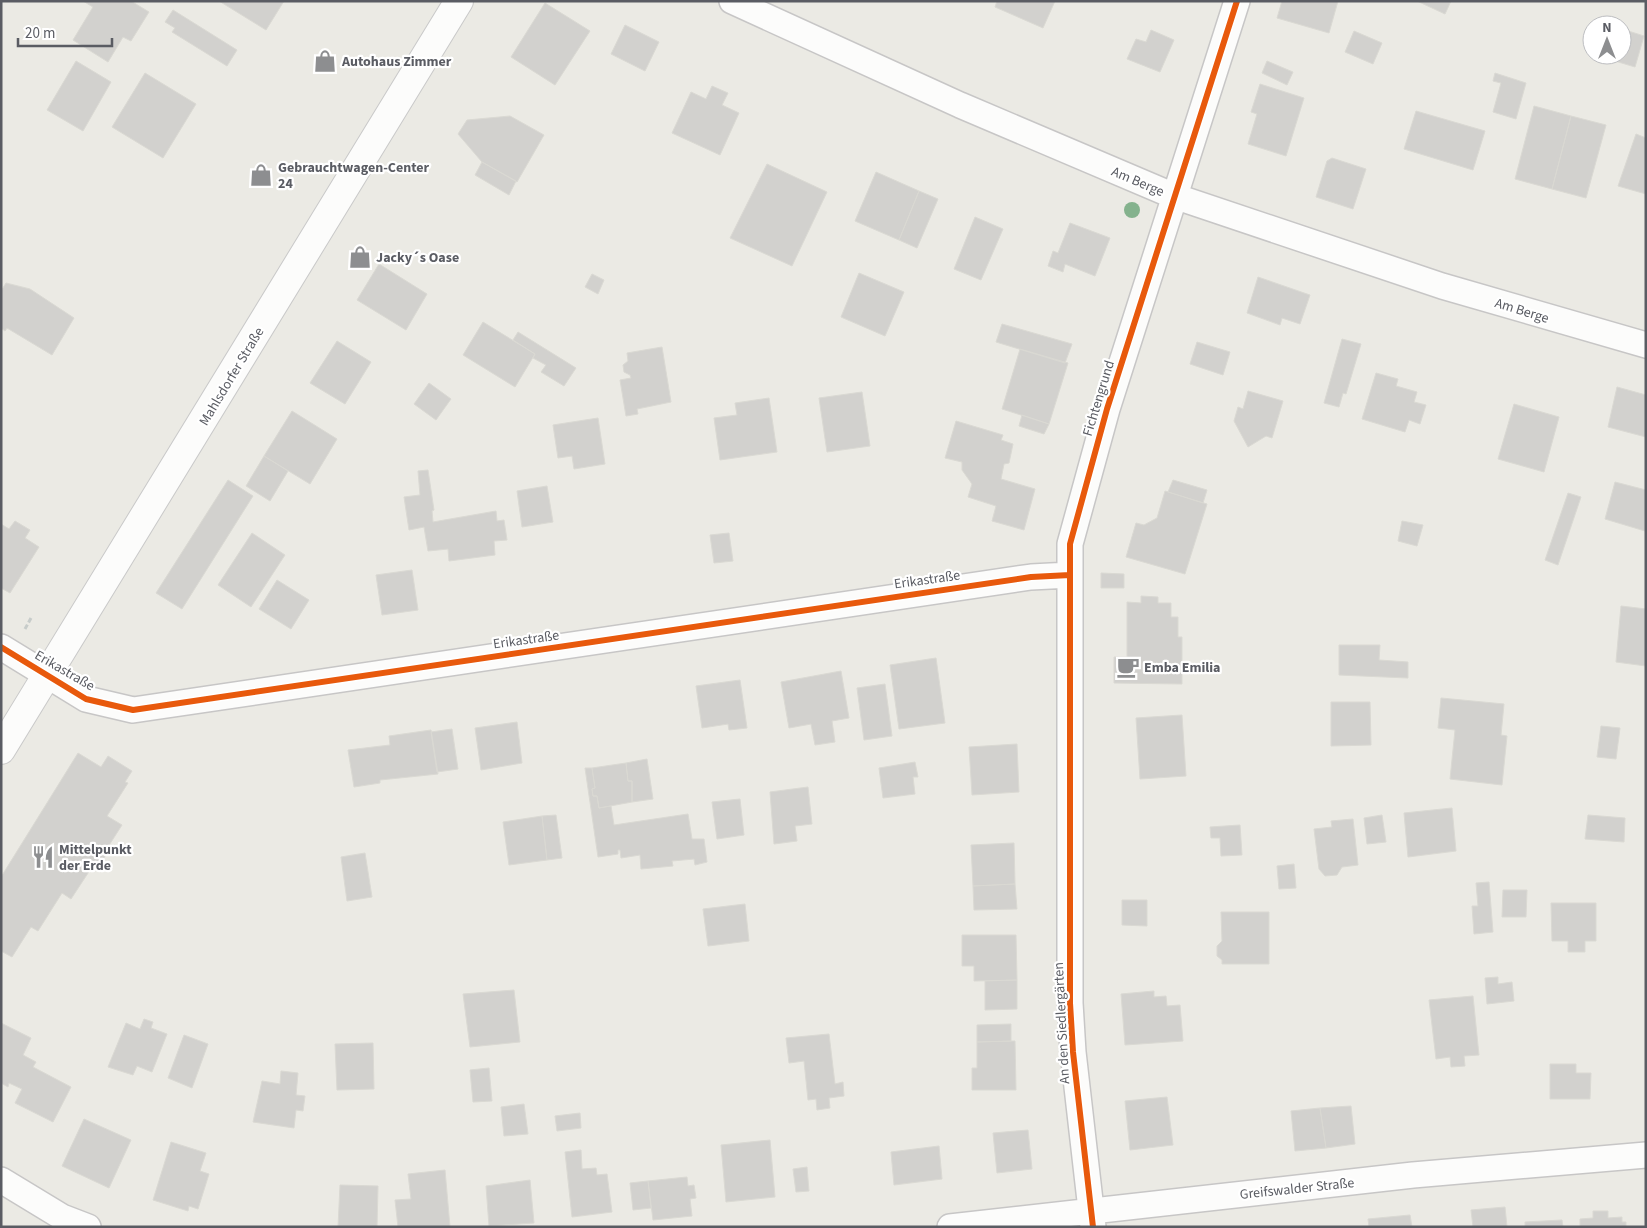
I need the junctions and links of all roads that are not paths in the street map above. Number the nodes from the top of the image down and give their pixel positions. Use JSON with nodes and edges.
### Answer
{"nodes":[{"id":1,"x":459,"y":1,"type":"edge"},
{"id":2,"x":732,"y":1,"type":"edge"},
{"id":3,"x":1237,"y":1,"type":"edge"},
{"id":4,"x":1174,"y":196,"type":"junction"},
{"id":5,"x":1646,"y":345,"type":"edge"},
{"id":6,"x":1070,"y":576,"type":"junction"},
{"id":7,"x":1,"y":647,"type":"edge"},
{"id":8,"x":48,"y":676,"type":"junction"},
{"id":9,"x":1,"y":750,"type":"edge"},
{"id":10,"x":1070,"y":817,"type":"joint"},
{"id":11,"x":1646,"y":1156,"type":"edge"},
{"id":12,"x":1,"y":1180,"type":"edge"},
{"id":13,"x":1092,"y":1220,"type":"edge"},
{"id":14,"x":88,"y":1227,"type":"edge"},
{"id":15,"x":950,"y":1227,"type":"edge"}],
"edges":[{"from":1,"to":8,"type":"main road","name":"Mahlsdorfer Straße"},
{"from":2,"to":4,"type":"street","name":"Am Berge"},
{"from":3,"to":4,"type":"street","name":"Fichtengrund"},
{"from":4,"to":5,"type":"street","name":"Am Berge"},
{"from":4,"to":6,"type":"street","name":"Fichtengrund"},
{"from":6,"to":8,"type":"street","name":"Erikastraße"},
{"from":6,"to":10,"type":"street","name":"Fichtengrund"},
{"from":7,"to":8,"type":"street","name":"Erikastraße"},
{"from":8,"to":9,"type":"main road","name":"Mahlsdorfer Straße"},
{"from":10,"to":13,"type":"street","name":"An den Siedlergärten"},
{"from":11,"to":13,"type":"street","name":"Greifswalder Straße"},
{"from":12,"to":14,"type":"street"},
{"from":13,"to":15,"type":"street","name":"Greifswalder Straße"}]}
